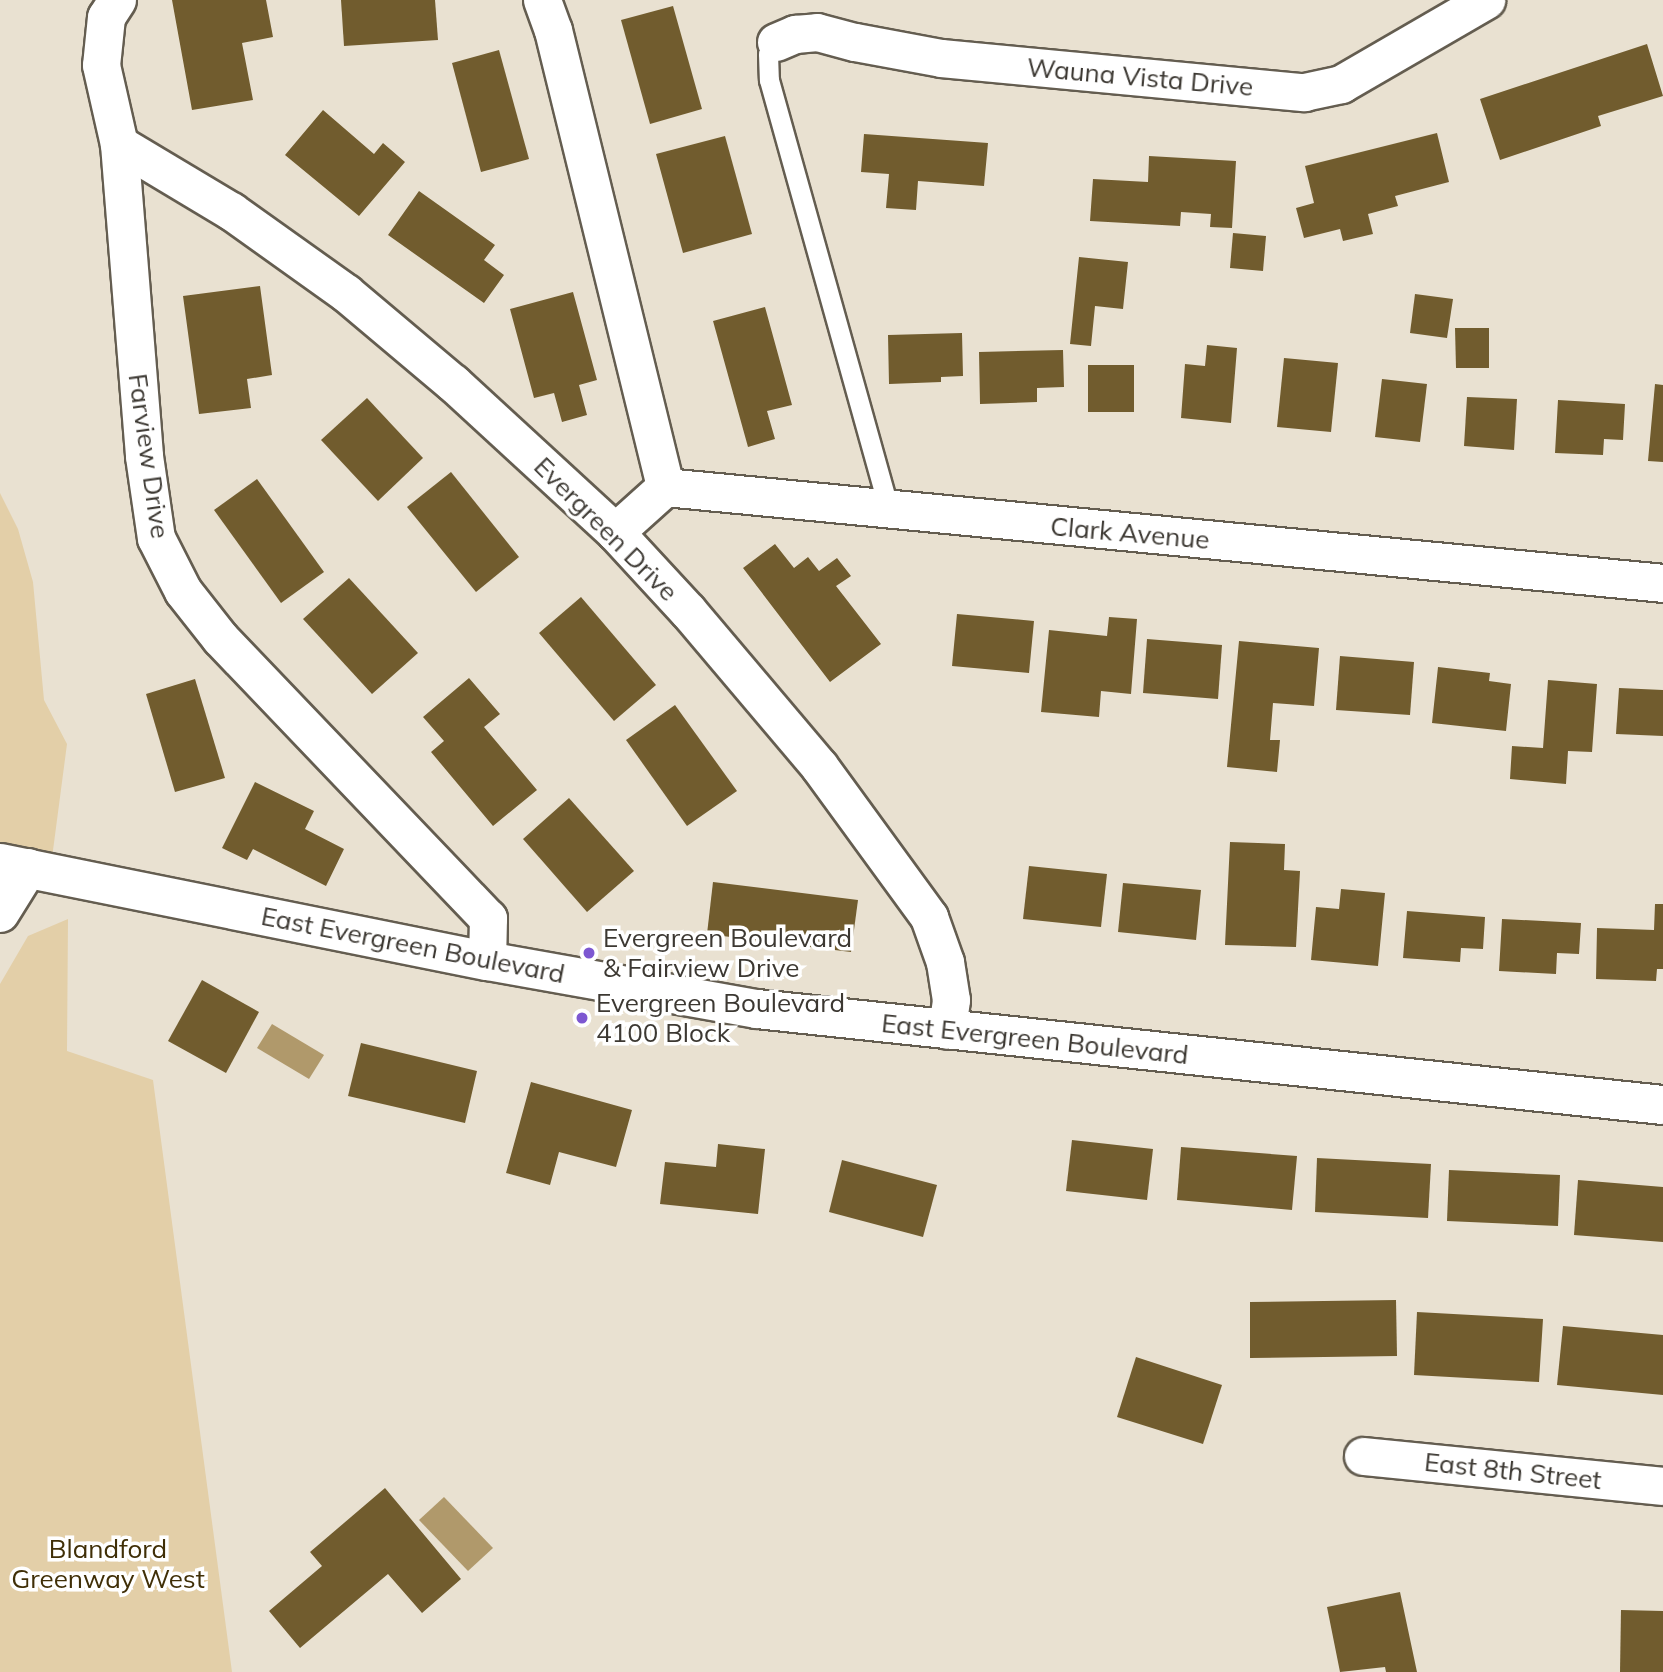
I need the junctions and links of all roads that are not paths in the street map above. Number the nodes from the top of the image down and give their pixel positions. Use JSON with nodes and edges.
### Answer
{"nodes":[{"id":1,"x":117,"y":0,"type":"edge"},
{"id":2,"x":542,"y":0,"type":"edge"},
{"id":3,"x":1486,"y":0,"type":"edge"},
{"id":4,"x":776,"y":42,"type":"joint"},
{"id":5,"x":120,"y":144,"type":"junction"},
{"id":6,"x":665,"y":487,"type":"junction"},
{"id":7,"x":889,"y":510,"type":"junction"},
{"id":8,"x":615,"y":532,"type":"junction"},
{"id":9,"x":1663,"y":583,"type":"edge"},
{"id":10,"x":14,"y":865,"type":"edge"},
{"id":11,"x":0,"y":913,"type":"edge"},
{"id":12,"x":487,"y":961,"type":"junction"},
{"id":13,"x":947,"y":1030,"type":"junction"},
{"id":14,"x":1663,"y":1105,"type":"edge"},
{"id":15,"x":1363,"y":1456,"type":"dead end"},
{"id":16,"x":1663,"y":1486,"type":"edge"}],
"edges":[{"from":1,"to":5,"type":"street","name":"Farview Drive"},
{"from":2,"to":6,"type":"street"},
{"from":3,"to":4,"type":"street","name":"Wauna Vista Drive"},
{"from":4,"to":7,"type":"lane"},
{"from":5,"to":8,"type":"street","name":"Evergreen Drive"},
{"from":5,"to":12,"type":"street","name":"Farview Drive"},
{"from":6,"to":7,"type":"street","name":"Clark Avenue"},
{"from":6,"to":8,"type":"street"},
{"from":7,"to":9,"type":"street","name":"Clark Avenue"},
{"from":8,"to":13,"type":"street","name":"Evergreen Drive"},
{"from":10,"to":11,"type":"street"},
{"from":10,"to":12,"type":"street","name":"East Evergreen Boulevard"},
{"from":12,"to":13,"type":"street","name":"East Evergreen Boulevard"},
{"from":13,"to":14,"type":"street","name":"East Evergreen Boulevard"},
{"from":15,"to":16,"type":"street","name":"East 8th Street"}]}
